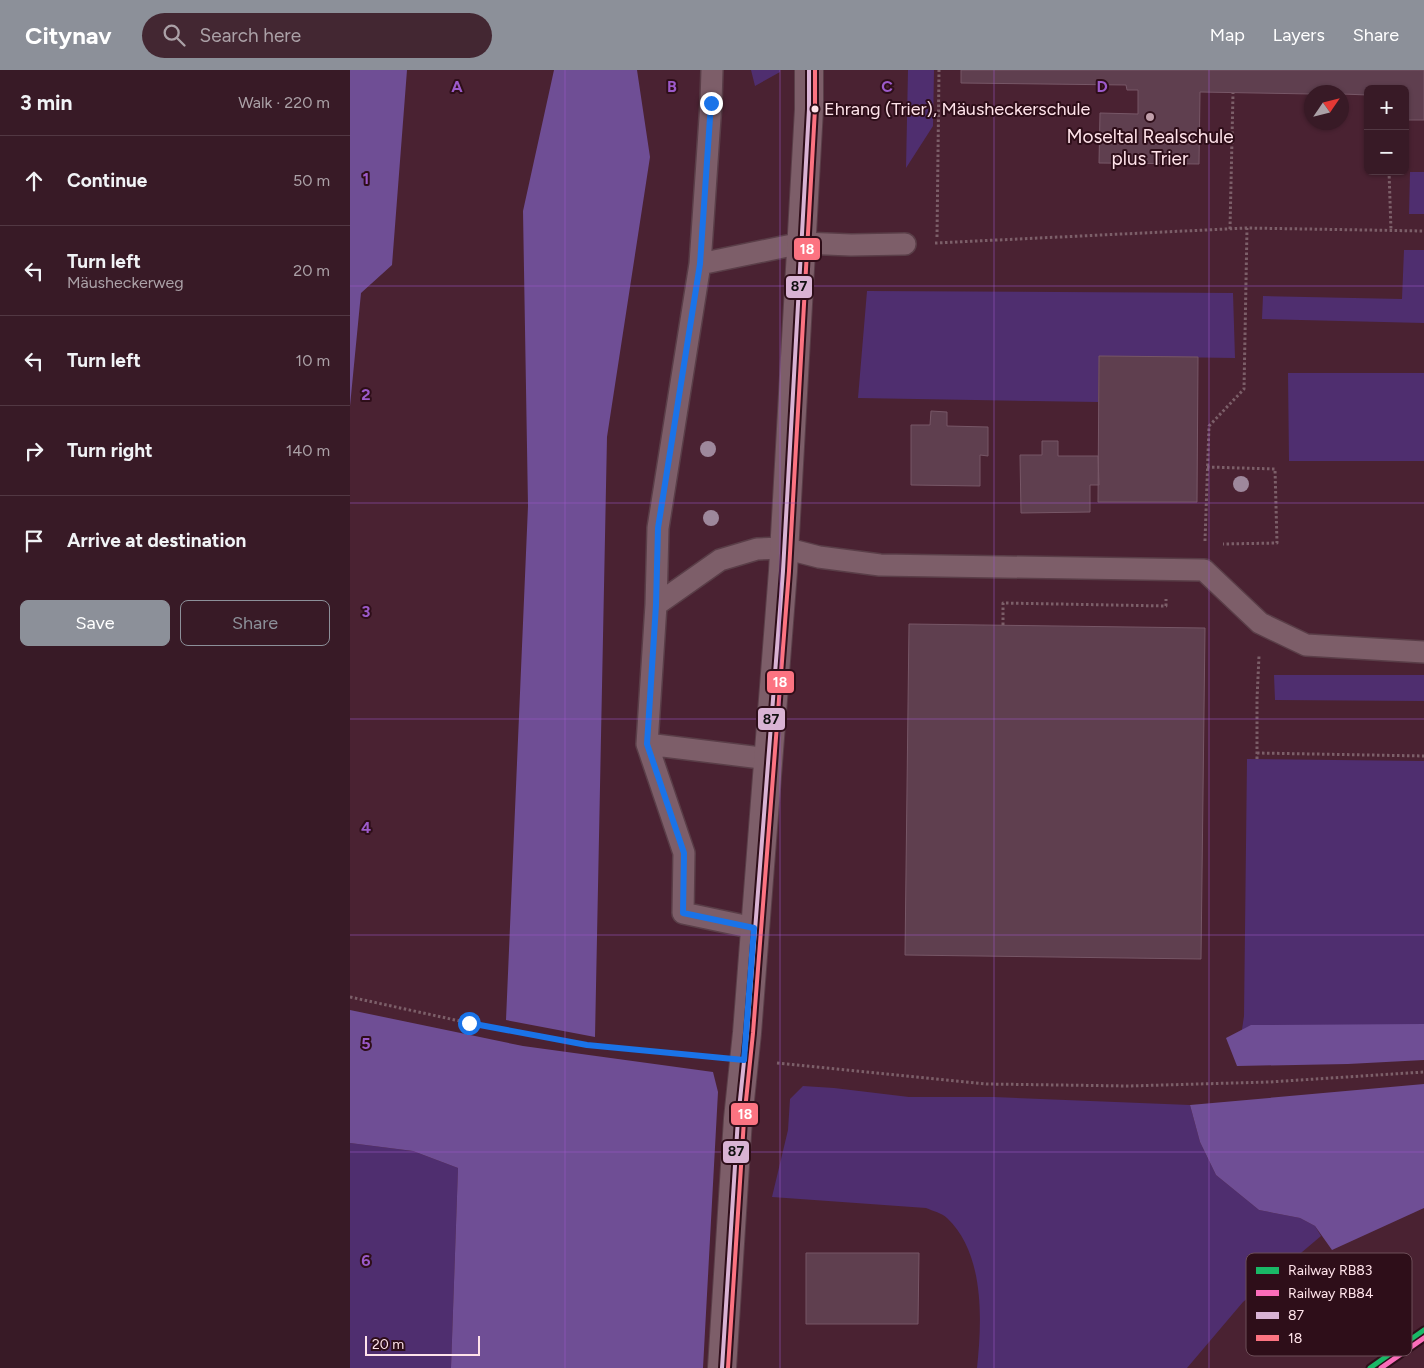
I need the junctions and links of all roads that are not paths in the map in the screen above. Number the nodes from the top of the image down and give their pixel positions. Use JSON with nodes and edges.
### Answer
{"nodes":[{"id":1,"x":712,"y":70,"type":"edge"},
{"id":2,"x":809,"y":70,"type":"edge"},
{"id":3,"x":802,"y":243,"type":"junction"},
{"id":4,"x":905,"y":244,"type":"road end"},
{"id":5,"x":700,"y":264,"type":"junction"},
{"id":6,"x":784,"y":548,"type":"junction"},
{"id":7,"x":656,"y":605,"type":"junction"},
{"id":8,"x":1424,"y":652,"type":"edge"},
{"id":9,"x":647,"y":744,"type":"junction"},
{"id":10,"x":769,"y":759,"type":"junction"},
{"id":11,"x":754,"y":928,"type":"junction"},
{"id":12,"x":722,"y":1368,"type":"edge"}],
"edges":[{"from":1,"to":5,"type":"lane"},
{"from":2,"to":3,"type":"street"},
{"from":3,"to":4,"type":"lane"},
{"from":3,"to":5,"type":"lane"},
{"from":3,"to":6,"type":"street"},
{"from":5,"to":7,"type":"lane"},
{"from":6,"to":7,"type":"lane"},
{"from":6,"to":8,"type":"lane"},
{"from":6,"to":10,"type":"street"},
{"from":7,"to":9,"type":"lane"},
{"from":9,"to":10,"type":"lane"},
{"from":9,"to":11,"type":"lane"},
{"from":10,"to":11,"type":"street"},
{"from":11,"to":12,"type":"street"}]}
